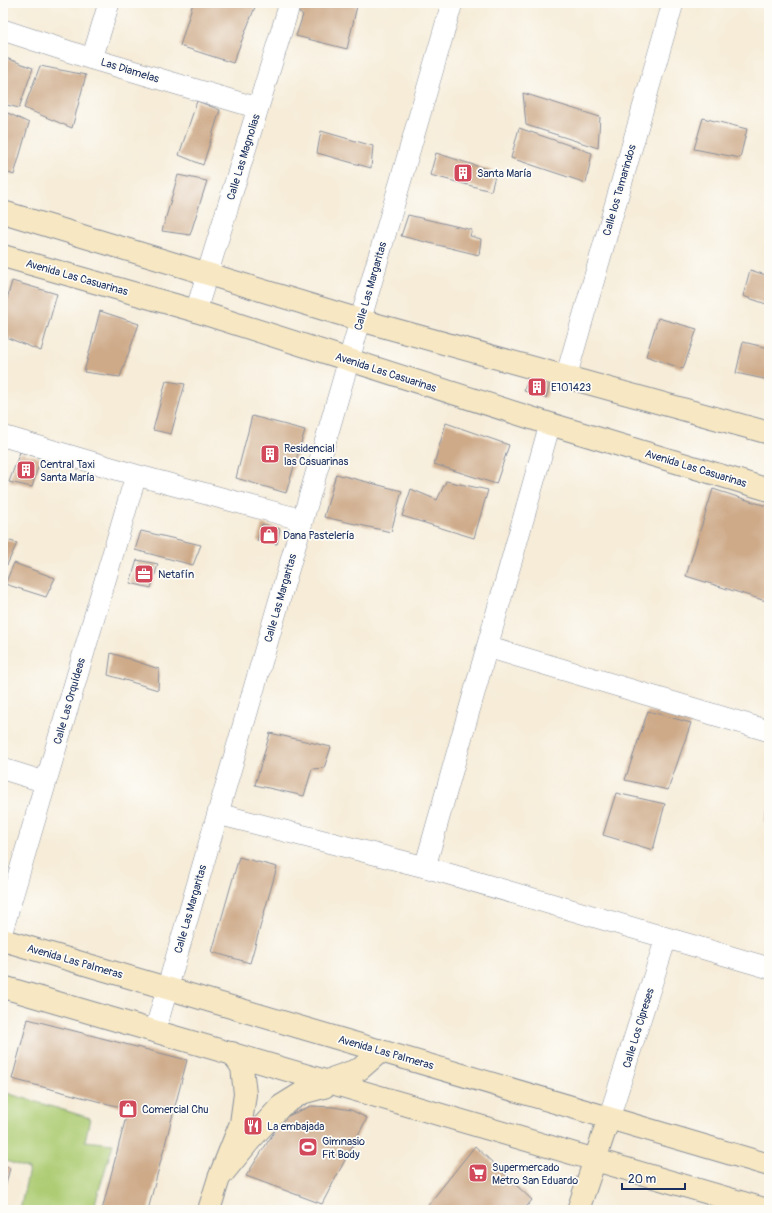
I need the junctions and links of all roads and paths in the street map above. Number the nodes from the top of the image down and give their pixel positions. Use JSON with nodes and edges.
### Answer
{"nodes":[{"id":1,"x":109,"y":3,"type":"edge"},
{"id":2,"x":290,"y":3,"type":"edge"},
{"id":3,"x":452,"y":3,"type":"edge"},
{"id":4,"x":673,"y":3,"type":"edge"},
{"id":5,"x":3,"y":30,"type":"edge"},
{"id":6,"x":92,"y":59,"type":"junction"},
{"id":7,"x":258,"y":108,"type":"junction"},
{"id":8,"x":3,"y":212,"type":"edge"},
{"id":9,"x":3,"y":256,"type":"edge"},
{"id":10,"x":208,"y":273,"type":"junction"},
{"id":11,"x":196,"y":311,"type":"junction"},
{"id":12,"x":360,"y":320,"type":"junction"},
{"id":13,"x":349,"y":361,"type":"junction"},
{"id":14,"x":566,"y":377,"type":"junction"},
{"id":15,"x":550,"y":424,"type":"junction"},
{"id":16,"x":769,"y":433,"type":"edge"},
{"id":17,"x":3,"y":436,"type":"edge"},
{"id":18,"x":136,"y":475,"type":"junction"},
{"id":19,"x":769,"y":490,"type":"edge"},
{"id":20,"x":303,"y":520,"type":"junction"},
{"id":21,"x":487,"y":647,"type":"junction"},
{"id":22,"x":769,"y":731,"type":"edge"},
{"id":23,"x":3,"y":769,"type":"edge"},
{"id":24,"x":45,"y":782,"type":"junction"},
{"id":25,"x":218,"y":814,"type":"junction"},
{"id":26,"x":425,"y":867,"type":"junction"},
{"id":27,"x":3,"y":928,"type":"edge"},
{"id":28,"x":666,"y":938,"type":"junction"},
{"id":29,"x":3,"y":940,"type":"edge"},
{"id":30,"x":769,"y":968,"type":"edge"},
{"id":31,"x":3,"y":987,"type":"edge"},
{"id":32,"x":167,"y":988,"type":"junction"},
{"id":33,"x":155,"y":1031,"type":"junction"},
{"id":34,"x":379,"y":1050,"type":"junction"},
{"id":35,"x":232,"y":1054,"type":"junction"},
{"id":36,"x":330,"y":1082,"type":"junction"},
{"id":37,"x":610,"y":1118,"type":"junction"},
{"id":38,"x":596,"y":1160,"type":"junction"},
{"id":39,"x":769,"y":1165,"type":"edge"},
{"id":40,"x":219,"y":1178,"type":"junction"},
{"id":41,"x":209,"y":1210,"type":"edge"},
{"id":42,"x":578,"y":1210,"type":"edge"},
{"id":43,"x":767,"y":1210,"type":"edge"}],
"edges":[{"from":1,"to":6,"type":"street"},
{"from":2,"to":7,"type":"street","name":"Calle Las Magnolias"},
{"from":3,"to":12,"type":"street","name":"Calle Las Margaritas"},
{"from":4,"to":14,"type":"street","name":"Calle los Tamarindos"},
{"from":5,"to":6,"type":"street","name":"Las Diamelas"},
{"from":6,"to":7,"type":"street","name":"Las Diamelas"},
{"from":7,"to":10,"type":"street","name":"Calle Las Magnolias"},
{"from":8,"to":10,"type":"street"},
{"from":9,"to":11,"type":"street","name":"Avenida Las Casuarinas"},
{"from":10,"to":11,"type":"street","name":"Calle Las Magnolias"},
{"from":10,"to":12,"type":"street"},
{"from":11,"to":13,"type":"street","name":"Avenida Las Casuarinas"},
{"from":12,"to":13,"type":"street","name":"Calle Las Margaritas"},
{"from":12,"to":14,"type":"street"},
{"from":13,"to":15,"type":"street","name":"Avenida Las Casuarinas"},
{"from":13,"to":20,"type":"street","name":"Calle Las Margaritas"},
{"from":14,"to":16,"type":"street"},
{"from":15,"to":19,"type":"street","name":"Avenida Las Casuarinas"},
{"from":15,"to":21,"type":"street"},
{"from":17,"to":18,"type":"street"},
{"from":18,"to":20,"type":"street"},
{"from":18,"to":24,"type":"street","name":"Calle Las Orquídeas"},
{"from":20,"to":25,"type":"street","name":"Calle Las Margaritas"},
{"from":21,"to":22,"type":"street"},
{"from":21,"to":26,"type":"street"},
{"from":23,"to":24,"type":"street"},
{"from":24,"to":27,"type":"street","name":"Calle Las Orquídeas"},
{"from":25,"to":26,"type":"street"},
{"from":25,"to":32,"type":"street","name":"Calle Las Margaritas"},
{"from":26,"to":28,"type":"street"},
{"from":28,"to":30,"type":"street"},
{"from":28,"to":37,"type":"street","name":"Calle Los Cipreses"},
{"from":29,"to":32,"type":"street","name":"Avenida Las Palmeras"},
{"from":31,"to":33,"type":"street"},
{"from":32,"to":33,"type":"street","name":"Calle Las Margaritas"},
{"from":32,"to":34,"type":"street","name":"Avenida Las Palmeras"},
{"from":33,"to":35,"type":"street"},
{"from":34,"to":36,"type":"street"},
{"from":34,"to":37,"type":"street","name":"Avenida Las Palmeras"},
{"from":35,"to":36,"type":"street"},
{"from":35,"to":40,"type":"street"},
{"from":36,"to":38,"type":"street"},
{"from":36,"to":40,"type":"street"},
{"from":37,"to":38,"type":"street"},
{"from":37,"to":39,"type":"street","name":"Avenida Las Palmeras"},
{"from":38,"to":42,"type":"street"},
{"from":38,"to":43,"type":"street"},
{"from":40,"to":41,"type":"street"}]}
